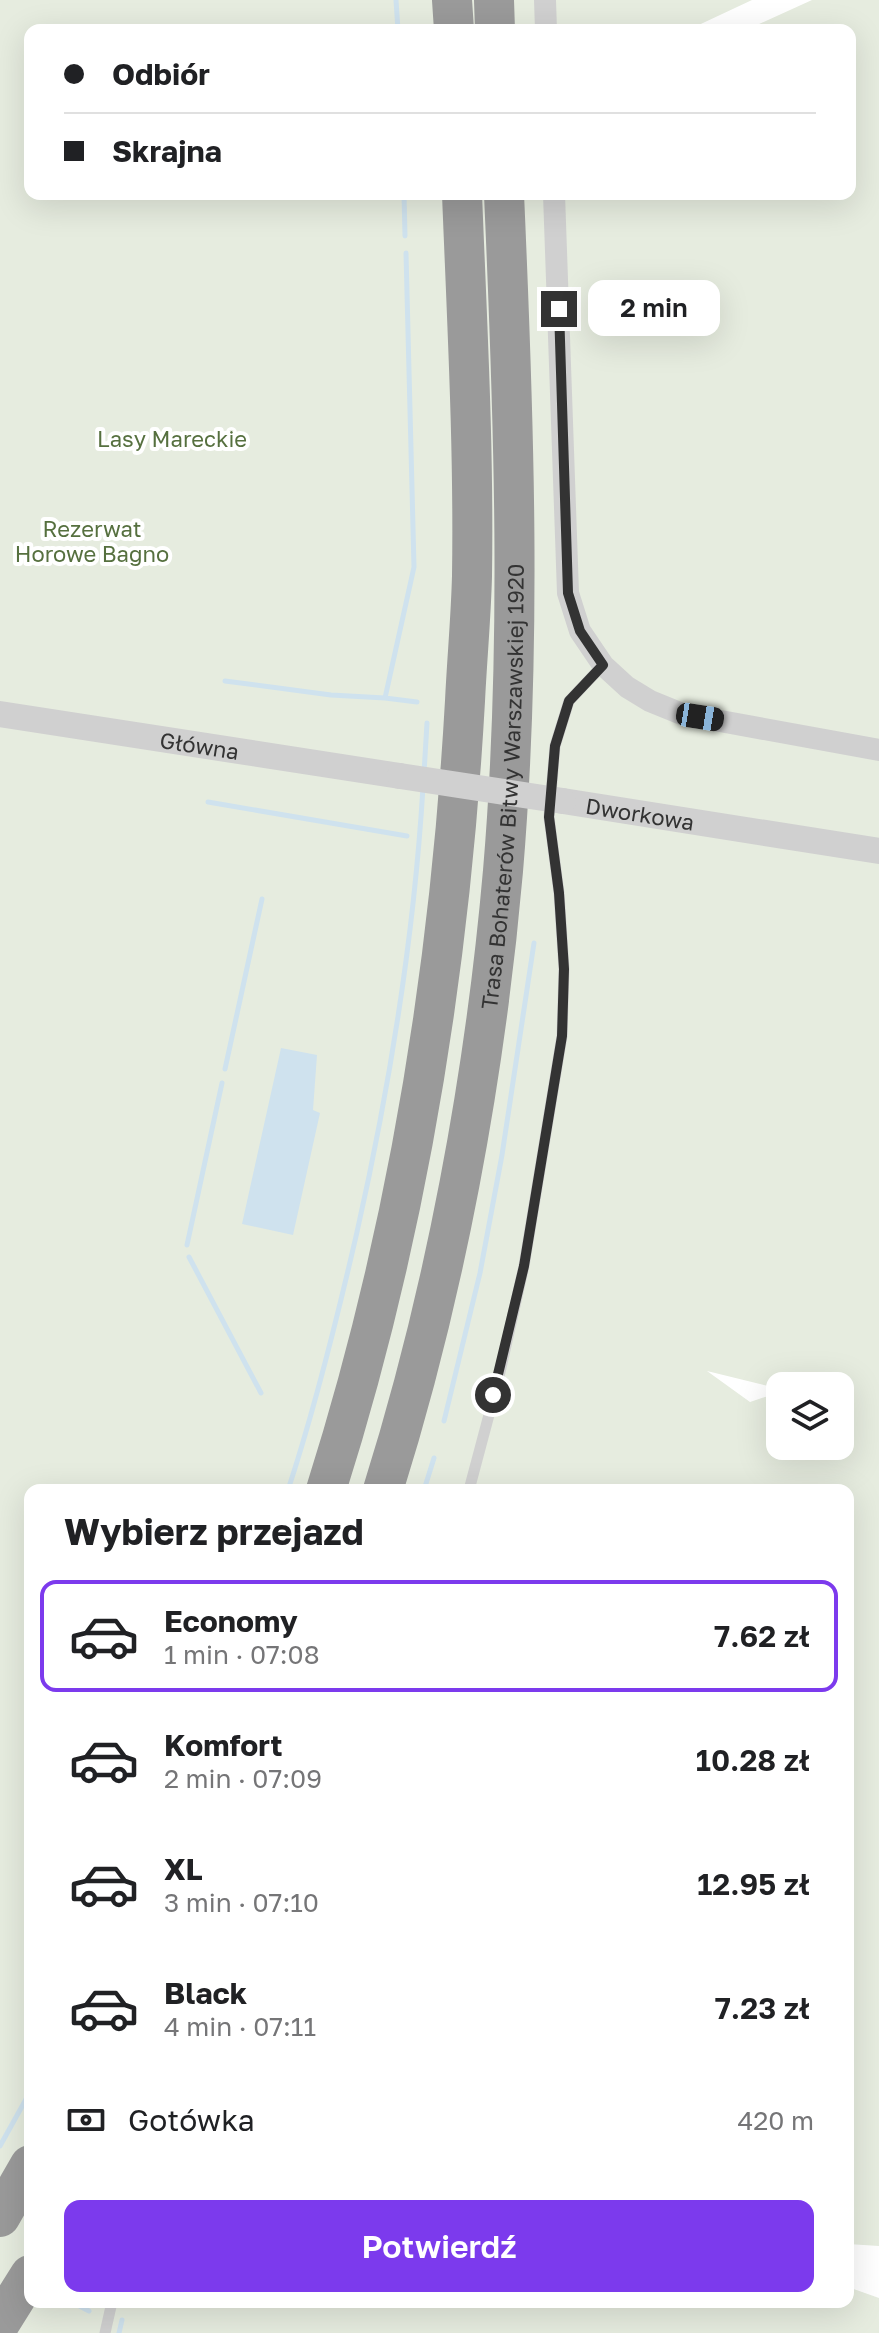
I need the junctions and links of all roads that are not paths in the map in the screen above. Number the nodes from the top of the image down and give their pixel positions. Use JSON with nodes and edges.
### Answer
{"nodes":[{"id":1,"x":452,"y":0,"type":"edge"},
{"id":2,"x":494,"y":0,"type":"edge"},
{"id":3,"x":545,"y":0,"type":"edge"},
{"id":4,"x":454,"y":24,"type":"edge"},
{"id":5,"x":495,"y":24,"type":"edge"},
{"id":6,"x":546,"y":24,"type":"edge"},
{"id":7,"x":462,"y":200,"type":"edge"},
{"id":8,"x":504,"y":200,"type":"edge"},
{"id":9,"x":554,"y":200,"type":"edge"},
{"id":10,"x":603,"y":665,"type":"junction"},
{"id":11,"x":0,"y":714,"type":"edge"},
{"id":12,"x":879,"y":750,"type":"edge"},
{"id":13,"x":400,"y":776,"type":"joint"},
{"id":14,"x":879,"y":851,"type":"edge"},
{"id":15,"x":328,"y":1484,"type":"edge"},
{"id":16,"x":385,"y":1484,"type":"edge"},
{"id":17,"x":471,"y":1484,"type":"edge"},
{"id":18,"x":24,"y":2175,"type":"edge"},
{"id":19,"x":0,"y":2217,"type":"edge"},
{"id":20,"x":24,"y":2285,"type":"edge"},
{"id":21,"x":110,"y":2308,"type":"edge"},
{"id":22,"x":0,"y":2323,"type":"edge"},
{"id":23,"x":105,"y":2333,"type":"edge"}],
"edges":[{"from":1,"to":4,"type":"highway"},
{"from":2,"to":5,"type":"highway"},
{"from":3,"to":6,"type":"street"},
{"from":7,"to":15,"type":"highway","name":"Trasa Bohaterów Bitwy Warszawskiej 1920"},
{"from":8,"to":16,"type":"highway","name":"Trasa Bohaterów Bitwy Warszawskiej 1920"},
{"from":9,"to":10,"type":"street"},
{"from":10,"to":12,"type":"street"},
{"from":10,"to":17,"type":"lane"},
{"from":11,"to":13,"type":"street","name":"Główna"},
{"from":13,"to":14,"type":"street","name":"Dworkowa","bridge":true},
{"from":18,"to":19,"type":"highway"},
{"from":20,"to":22,"type":"highway"},
{"from":21,"to":23,"type":"lane"}]}
